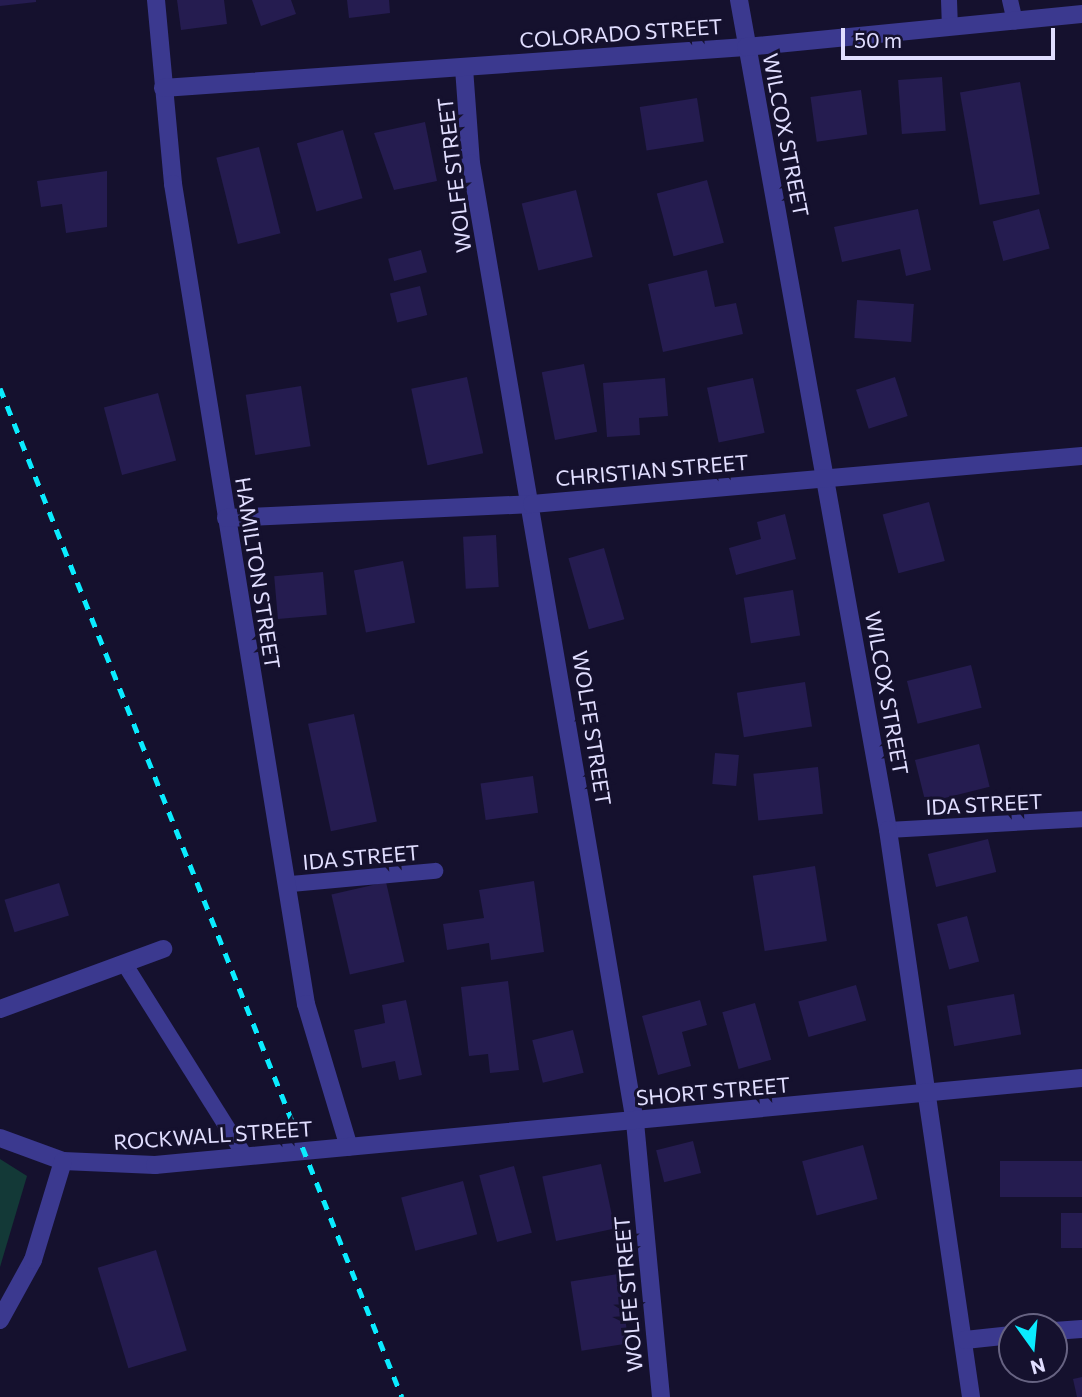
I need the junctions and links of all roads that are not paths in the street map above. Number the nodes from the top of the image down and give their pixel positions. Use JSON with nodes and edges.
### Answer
{"nodes":[{"id":1,"x":156,"y":0,"type":"edge"},
{"id":2,"x":739,"y":0,"type":"edge"},
{"id":3,"x":949,"y":0,"type":"edge"},
{"id":4,"x":1010,"y":0,"type":"edge"},
{"id":5,"x":1082,"y":14,"type":"edge"},
{"id":6,"x":1015,"y":21,"type":"junction"},
{"id":7,"x":950,"y":27,"type":"junction"},
{"id":8,"x":746,"y":47,"type":"junction"},
{"id":9,"x":464,"y":68,"type":"junction"},
{"id":10,"x":163,"y":88,"type":"junction"},
{"id":11,"x":1082,"y":456,"type":"edge"},
{"id":12,"x":827,"y":477,"type":"junction"},
{"id":13,"x":532,"y":504,"type":"junction"},
{"id":14,"x":226,"y":518,"type":"junction"},
{"id":15,"x":1082,"y":819,"type":"edge"},
{"id":16,"x":888,"y":830,"type":"junction"},
{"id":17,"x":435,"y":871,"type":"dead end"},
{"id":18,"x":291,"y":884,"type":"junction"},
{"id":19,"x":163,"y":949,"type":"dead end"},
{"id":20,"x":124,"y":963,"type":"junction"},
{"id":21,"x":0,"y":1009,"type":"edge"},
{"id":22,"x":1082,"y":1078,"type":"edge"},
{"id":23,"x":929,"y":1094,"type":"junction"},
{"id":24,"x":635,"y":1122,"type":"junction"},
{"id":25,"x":0,"y":1138,"type":"edge"},
{"id":26,"x":349,"y":1147,"type":"junction"},
{"id":27,"x":246,"y":1156,"type":"junction"},
{"id":28,"x":63,"y":1161,"type":"junction"},
{"id":29,"x":0,"y":1320,"type":"edge"},
{"id":30,"x":998,"y":1336,"type":"edge"},
{"id":31,"x":965,"y":1340,"type":"junction"},
{"id":32,"x":661,"y":1397,"type":"edge"},
{"id":33,"x":971,"y":1397,"type":"edge"}],
"edges":[{"from":1,"to":10,"type":"street","name":"HAMILTON STREET"},
{"from":2,"to":8,"type":"street","name":"WILCOX STREET"},
{"from":3,"to":7,"type":"lane"},
{"from":4,"to":6,"type":"lane"},
{"from":5,"to":6,"type":"street","name":"COLORADO STREET"},
{"from":6,"to":7,"type":"street","name":"COLORADO STREET"},
{"from":7,"to":8,"type":"street","name":"COLORADO STREET"},
{"from":8,"to":9,"type":"street","name":"COLORADO STREET"},
{"from":8,"to":12,"type":"street","name":"WILCOX STREET"},
{"from":9,"to":10,"type":"street","name":"COLORADO STREET"},
{"from":9,"to":13,"type":"street","name":"WOLFE STREET"},
{"from":10,"to":14,"type":"street","name":"HAMILTON STREET"},
{"from":11,"to":12,"type":"street","name":"CHRISTIAN STREET"},
{"from":12,"to":13,"type":"street","name":"CHRISTIAN STREET"},
{"from":12,"to":16,"type":"street","name":"WILCOX STREET"},
{"from":13,"to":14,"type":"street","name":"CHRISTIAN STREET"},
{"from":13,"to":24,"type":"street","name":"WOLFE STREET"},
{"from":14,"to":18,"type":"street","name":"HAMILTON STREET"},
{"from":15,"to":16,"type":"lane","name":"IDA STREET"},
{"from":16,"to":23,"type":"street","name":"WILCOX STREET"},
{"from":17,"to":18,"type":"lane","name":"IDA STREET"},
{"from":18,"to":26,"type":"street","name":"HAMILTON STREET"},
{"from":19,"to":20,"type":"street"},
{"from":20,"to":21,"type":"street"},
{"from":20,"to":27,"type":"lane"},
{"from":22,"to":23,"type":"street","name":"SHORT STREET"},
{"from":23,"to":24,"type":"street","name":"SHORT STREET"},
{"from":23,"to":31,"type":"street","name":"WILCOX STREET"},
{"from":24,"to":26,"type":"street","name":"SHORT STREET"},
{"from":24,"to":32,"type":"street","name":"WOLFE STREET"},
{"from":25,"to":28,"type":"street","name":"ROCKWALL STREET"},
{"from":26,"to":27,"type":"street","name":"ROCKWALL STREET"},
{"from":27,"to":28,"type":"street","name":"ROCKWALL STREET"},
{"from":28,"to":29,"type":"street"},
{"from":30,"to":31,"type":"street"},
{"from":31,"to":33,"type":"street","name":"WILCOX STREET"}]}
